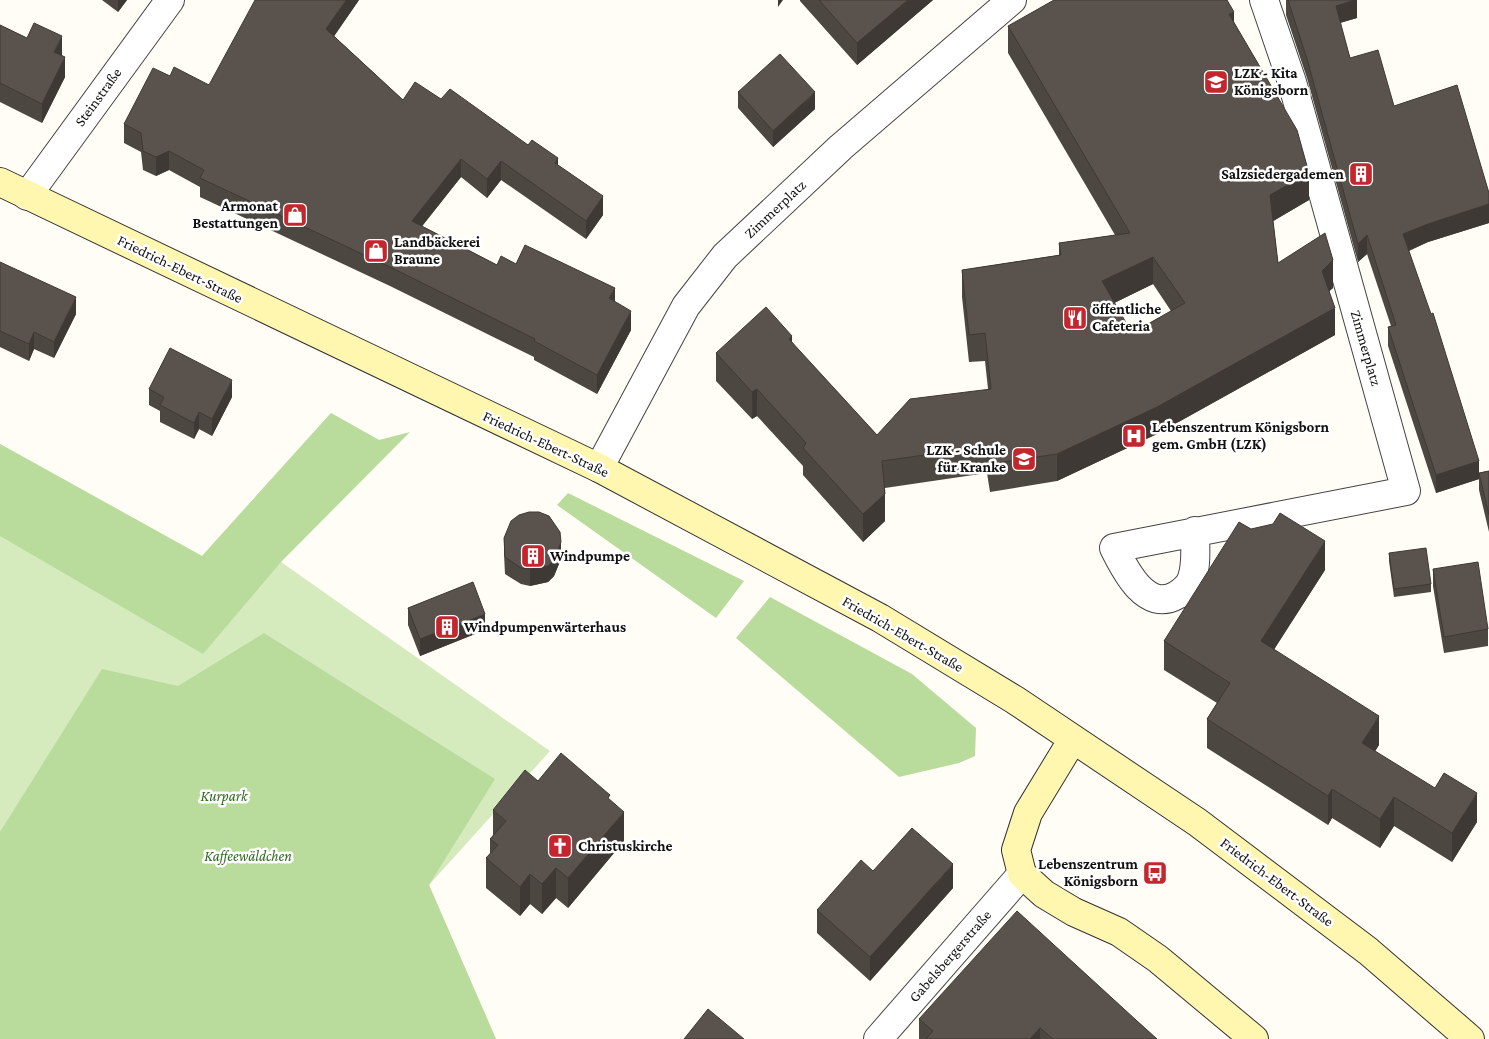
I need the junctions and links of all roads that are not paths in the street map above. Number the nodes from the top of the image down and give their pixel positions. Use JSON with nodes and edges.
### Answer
{"nodes":[{"id":1,"x":170,"y":0,"type":"edge"},
{"id":2,"x":1012,"y":0,"type":"edge"},
{"id":3,"x":1264,"y":0,"type":"edge"},
{"id":4,"x":0,"y":182,"type":"edge"},
{"id":5,"x":27,"y":196,"type":"junction"},
{"id":6,"x":599,"y":468,"type":"junction"},
{"id":7,"x":1195,"y":531,"type":"dead end"},
{"id":8,"x":1073,"y":739,"type":"junction"},
{"id":9,"x":1022,"y":874,"type":"junction"},
{"id":10,"x":878,"y":1039,"type":"edge"},
{"id":11,"x":1254,"y":1039,"type":"edge"},
{"id":12,"x":1470,"y":1039,"type":"edge"}],
"edges":[{"from":1,"to":5,"type":"street","name":"Steinstraße"},
{"from":2,"to":6,"type":"street","name":"Zimmerplatz"},
{"from":3,"to":7,"type":"street","name":"Zimmerplatz"},
{"from":4,"to":5,"type":"main road","name":"Friedrich-Ebert-Straße"},
{"from":5,"to":6,"type":"main road","name":"Friedrich-Ebert-Straße"},
{"from":6,"to":8,"type":"main road","name":"Friedrich-Ebert-Straße"},
{"from":8,"to":9,"type":"main road"},
{"from":8,"to":12,"type":"main road","name":"Friedrich-Ebert-Straße"},
{"from":9,"to":10,"type":"street","name":"Gabelsbergerstraße"},
{"from":9,"to":11,"type":"main road"}]}
